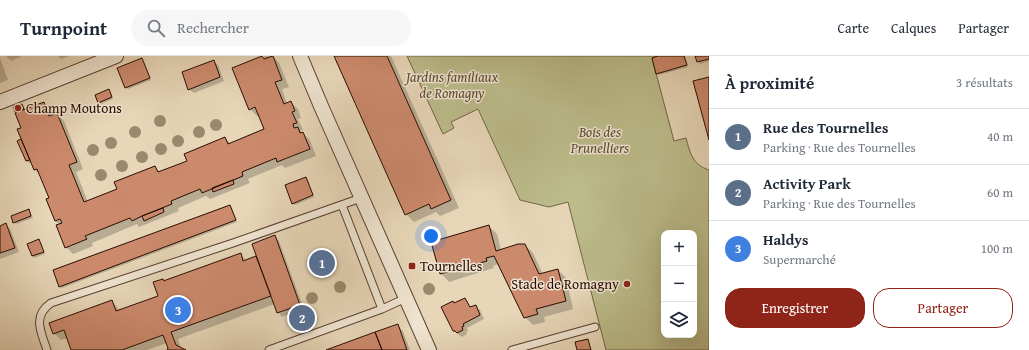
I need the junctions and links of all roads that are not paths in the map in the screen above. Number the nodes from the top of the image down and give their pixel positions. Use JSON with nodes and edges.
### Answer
{"nodes":[{"id":1,"x":116,"y":56,"type":"edge"},
{"id":2,"x":300,"y":56,"type":"edge"},
{"id":3,"x":0,"y":102,"type":"edge"},
{"id":4,"x":361,"y":198,"type":"junction"},
{"id":5,"x":342,"y":205,"type":"junction"},
{"id":6,"x":406,"y":298,"type":"junction"},
{"id":7,"x":382,"y":309,"type":"junction"},
{"id":8,"x":595,"y":327,"type":"dead end"},
{"id":9,"x":47,"y":350,"type":"edge"},
{"id":10,"x":269,"y":350,"type":"edge"},
{"id":11,"x":428,"y":350,"type":"edge"},
{"id":12,"x":512,"y":350,"type":"edge"}],
"edges":[{"from":1,"to":3,"type":"street"},
{"from":2,"to":4,"type":"street"},
{"from":4,"to":5,"type":"lane"},
{"from":4,"to":6,"type":"street"},
{"from":5,"to":7,"type":"lane"},
{"from":5,"to":9,"type":"lane"},
{"from":6,"to":7,"type":"lane"},
{"from":6,"to":11,"type":"street"},
{"from":7,"to":10,"type":"lane"},
{"from":8,"to":12,"type":"lane"}]}
